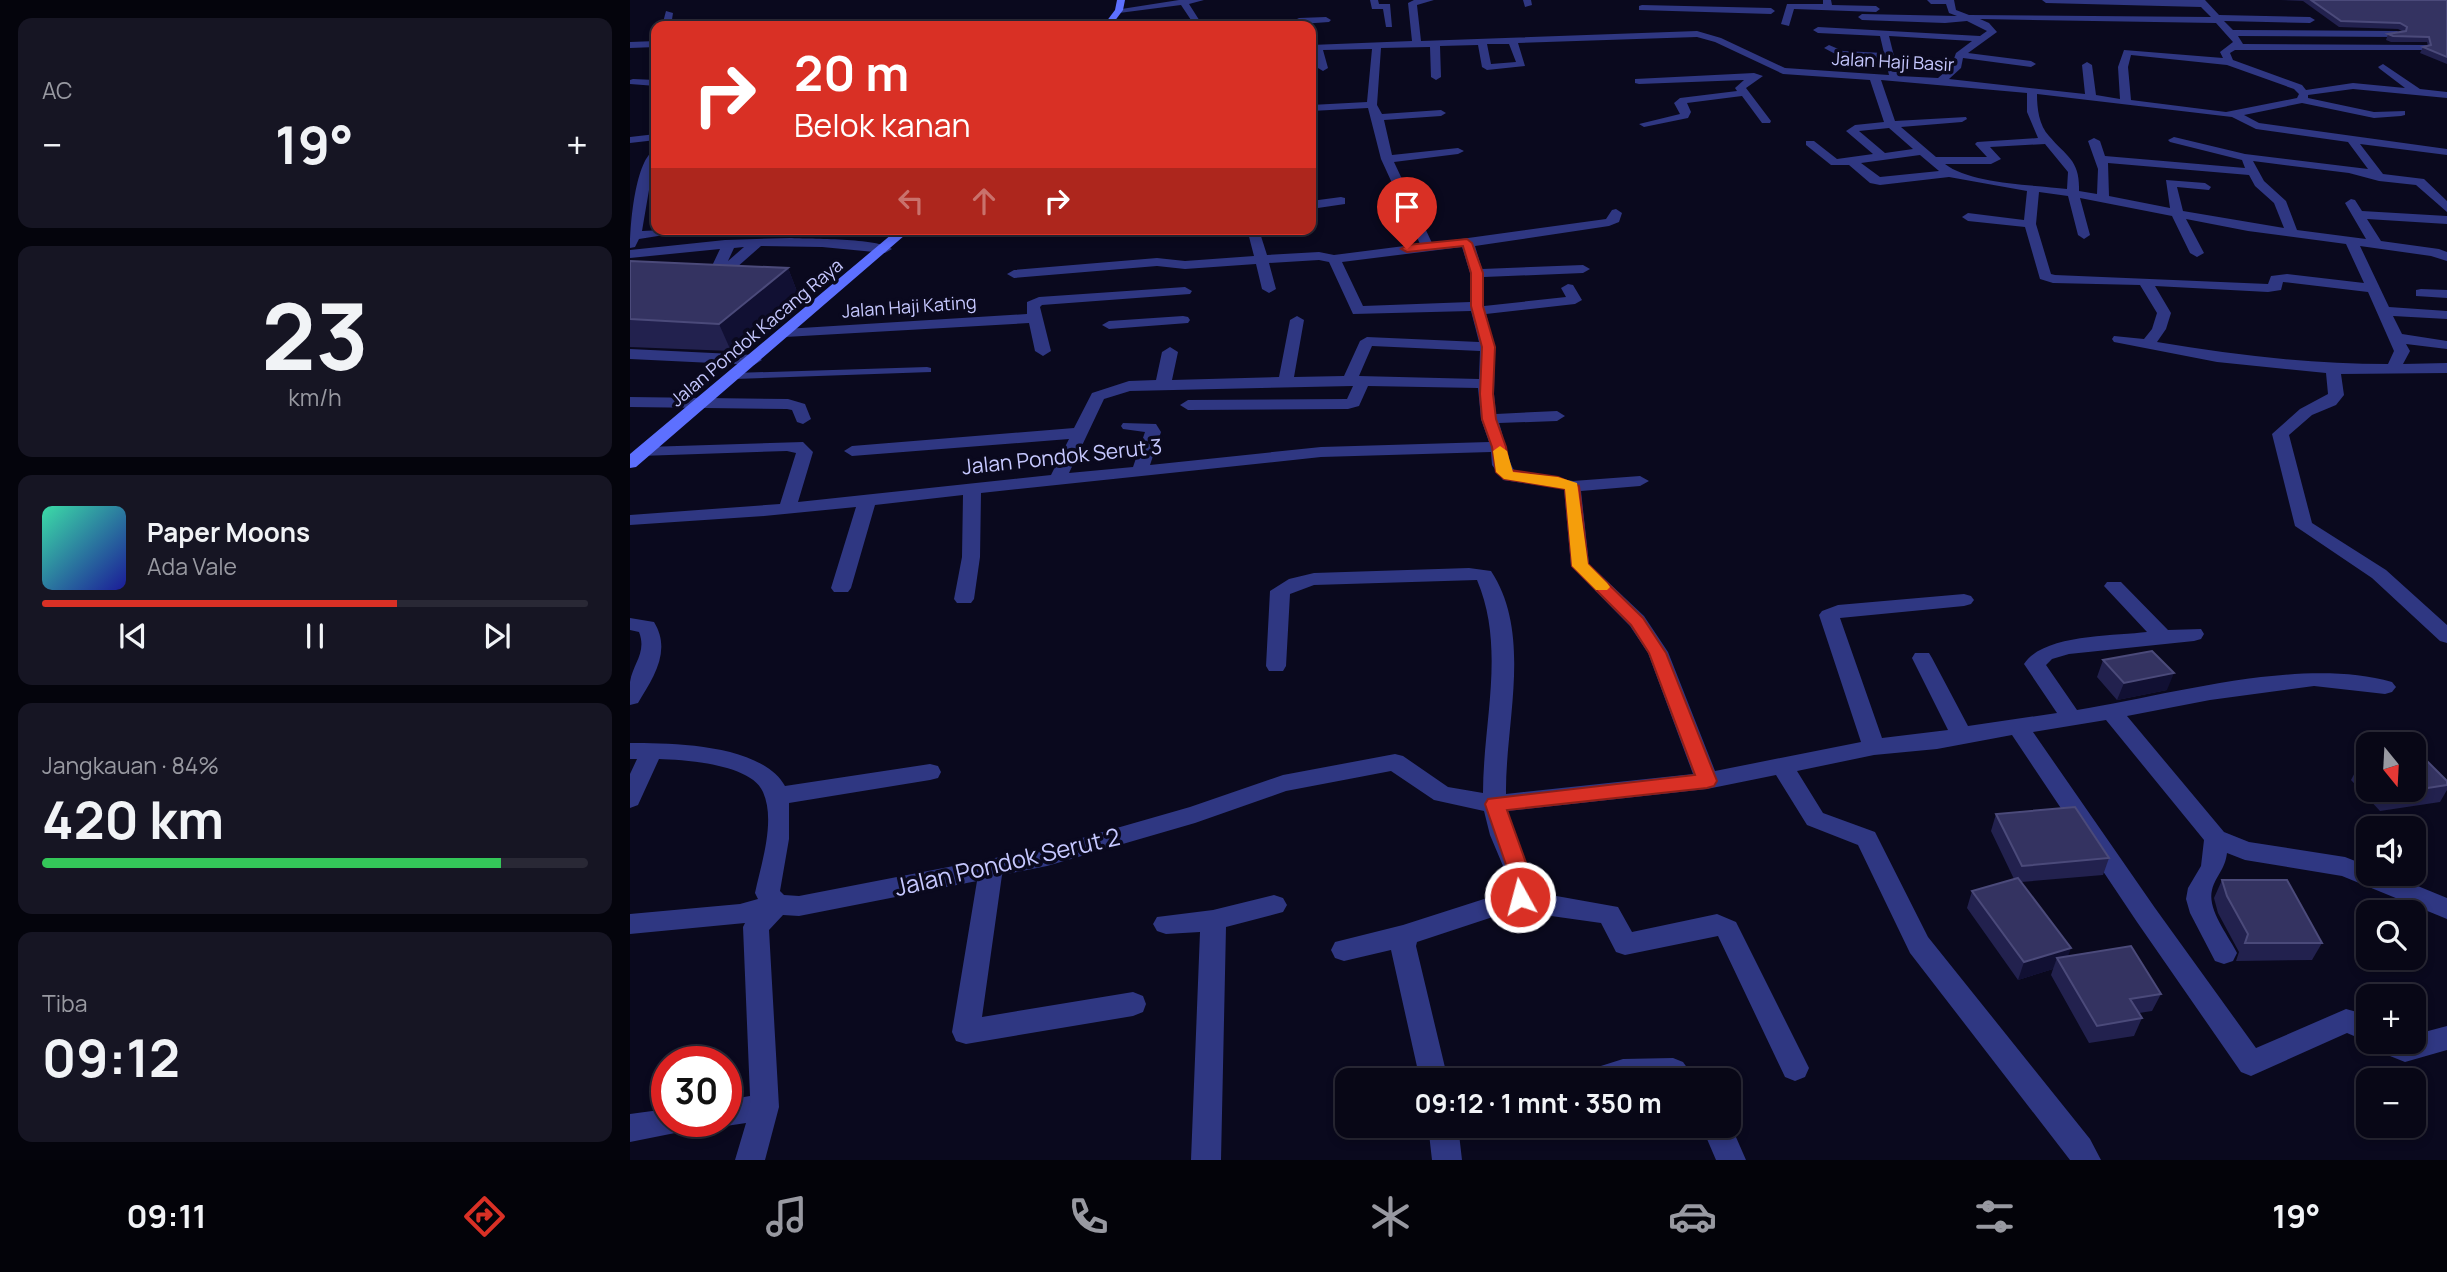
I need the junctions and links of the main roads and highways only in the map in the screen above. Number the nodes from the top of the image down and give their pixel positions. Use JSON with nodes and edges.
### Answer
{"nodes":[{"id":1,"x":1120,"y":5,"type":"edge"},
{"id":2,"x":1110,"y":21,"type":"edge"},
{"id":3,"x":899,"y":235,"type":"edge"},
{"id":4,"x":630,"y":463,"type":"edge"}],
"edges":[{"from":1,"to":2,"type":"main road"},
{"from":3,"to":4,"type":"main road","name":"Jalan Pondok Kacang Raya"}]}
